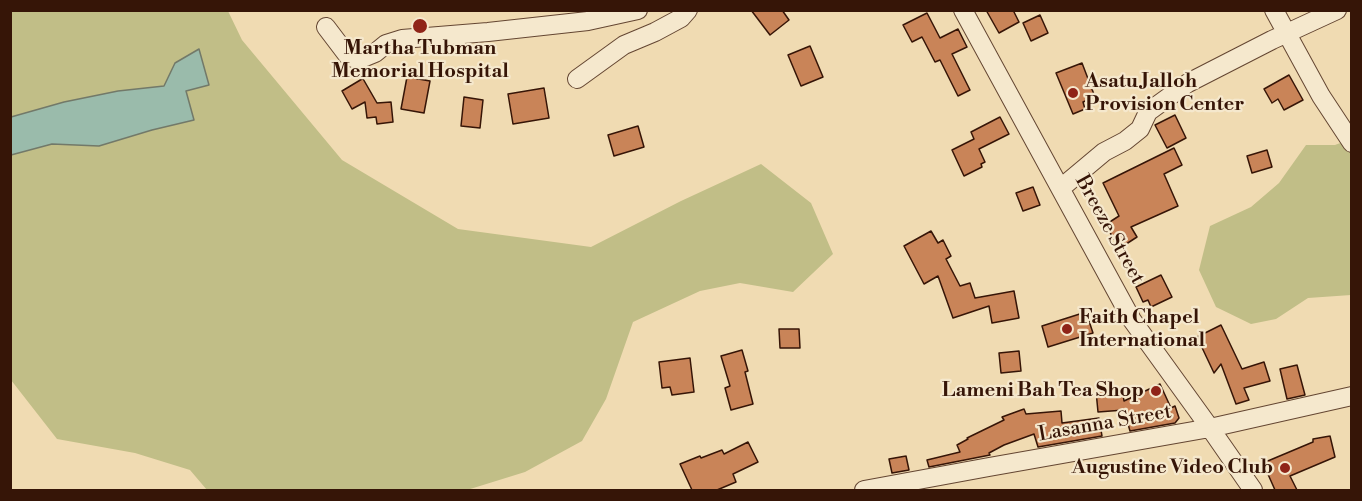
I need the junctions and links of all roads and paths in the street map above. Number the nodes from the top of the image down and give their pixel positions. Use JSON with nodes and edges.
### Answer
{"nodes":[{"id":1,"x":638,"y":10,"type":"edge"},
{"id":2,"x":688,"y":10,"type":"edge"},
{"id":3,"x":963,"y":10,"type":"edge"},
{"id":4,"x":1274,"y":10,"type":"edge"},
{"id":5,"x":1337,"y":10,"type":"edge"},
{"id":6,"x":326,"y":27,"type":"dead end"},
{"id":7,"x":1287,"y":33,"type":"junction"},
{"id":8,"x":577,"y":80,"type":"dead end"},
{"id":9,"x":1352,"y":142,"type":"edge"},
{"id":10,"x":1061,"y":188,"type":"junction"},
{"id":11,"x":1352,"y":396,"type":"edge"},
{"id":12,"x":1210,"y":428,"type":"junction"},
{"id":13,"x":864,"y":490,"type":"edge"},
{"id":14,"x":1253,"y":490,"type":"edge"}],
"edges":[{"from":1,"to":6,"type":"street"},
{"from":2,"to":8,"type":"street"},
{"from":3,"to":10,"type":"street","name":"Breeze Street"},
{"from":4,"to":7,"type":"street"},
{"from":5,"to":7,"type":"street"},
{"from":7,"to":9,"type":"street"},
{"from":7,"to":10,"type":"street"},
{"from":10,"to":12,"type":"street","name":"Breeze Street"},
{"from":11,"to":12,"type":"street","name":"Lasanna Street"},
{"from":12,"to":13,"type":"street","name":"Lasanna Street"},
{"from":12,"to":14,"type":"street","name":"Breeze Street"}]}
